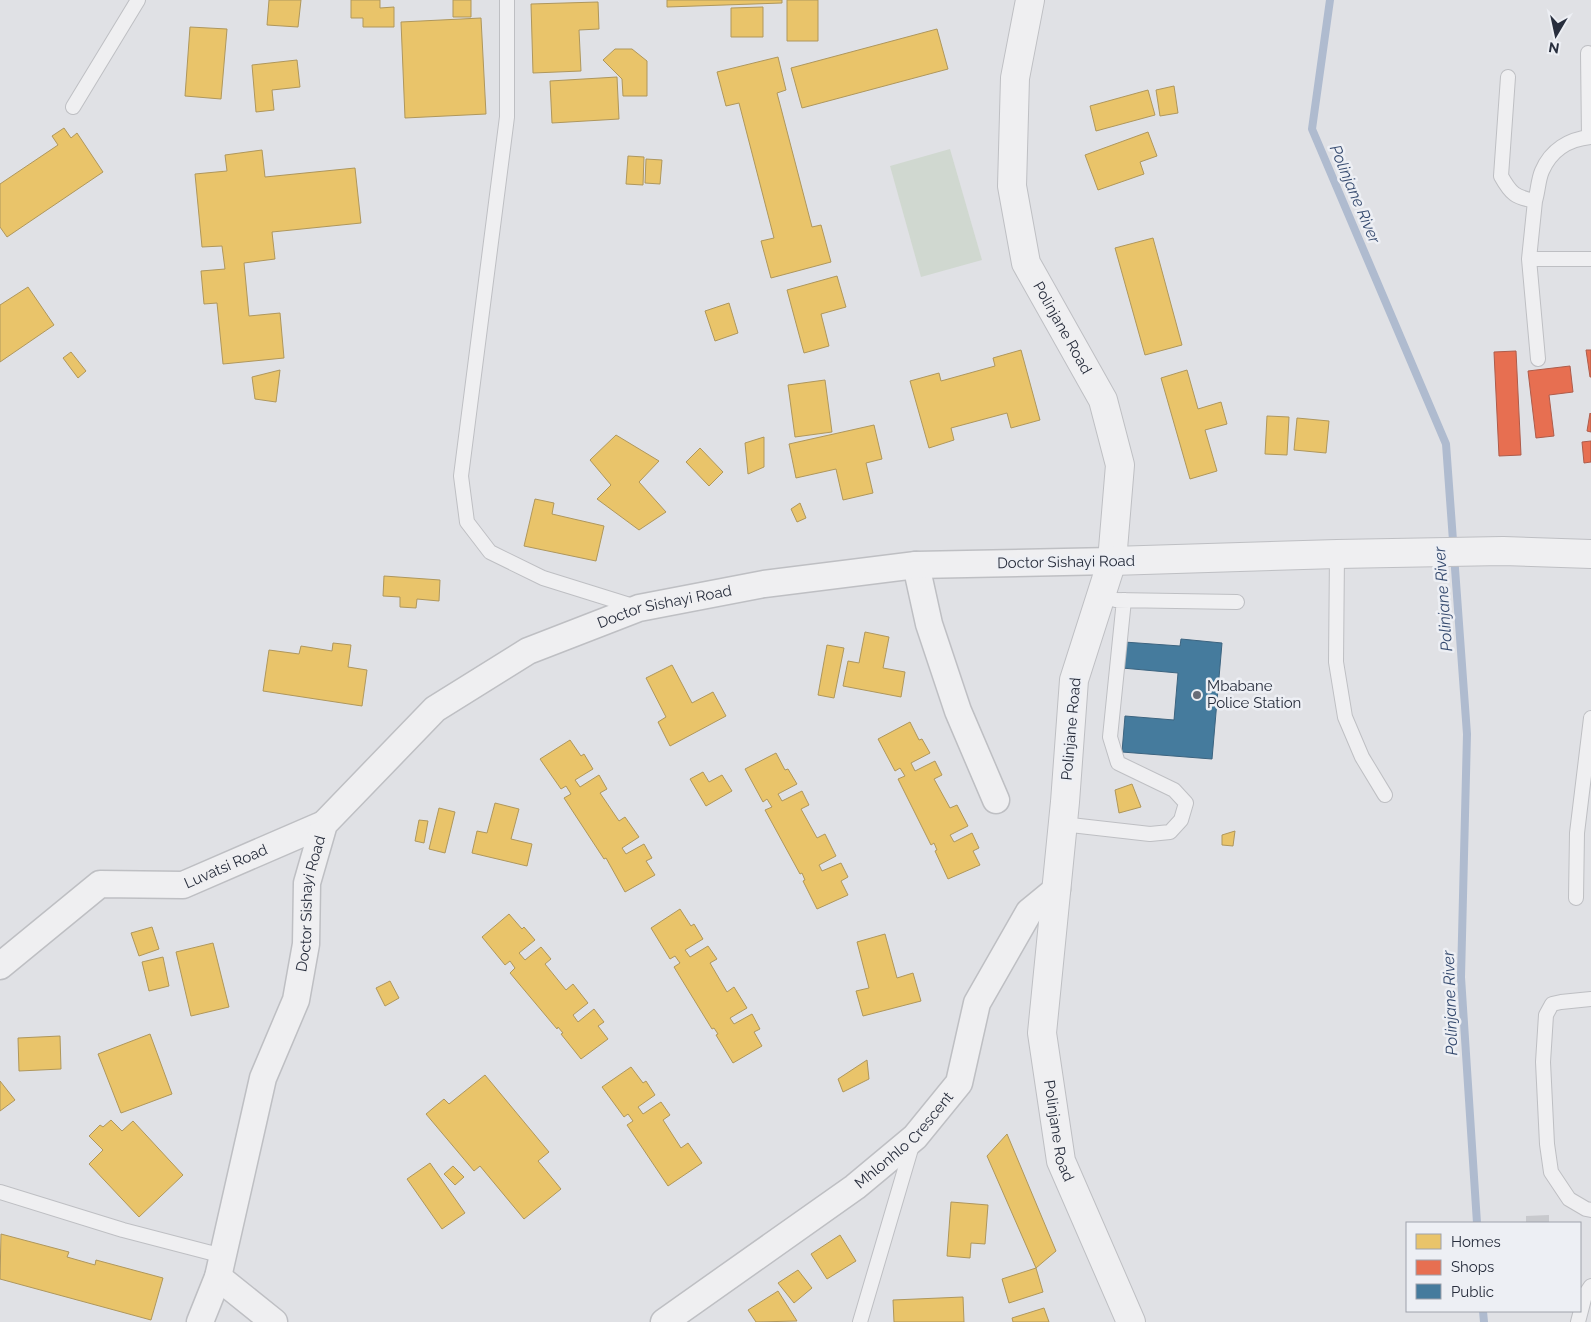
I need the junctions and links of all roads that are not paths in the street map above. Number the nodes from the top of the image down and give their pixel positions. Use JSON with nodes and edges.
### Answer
{"nodes":[{"id":1,"x":138,"y":0,"type":"edge"},
{"id":2,"x":507,"y":0,"type":"edge"},
{"id":3,"x":1030,"y":0,"type":"edge"},
{"id":4,"x":1588,"y":53,"type":"dead end"},
{"id":5,"x":1508,"y":77,"type":"dead end"},
{"id":6,"x":73,"y":107,"type":"dead end"},
{"id":7,"x":1590,"y":137,"type":"edge"},
{"id":8,"x":1535,"y":201,"type":"junction"},
{"id":9,"x":1530,"y":259,"type":"junction"},
{"id":10,"x":1591,"y":259,"type":"edge"},
{"id":11,"x":1538,"y":359,"type":"dead end"},
{"id":12,"x":1338,"y":554,"type":"junction"},
{"id":13,"x":1591,"y":554,"type":"edge"},
{"id":14,"x":1112,"y":561,"type":"junction"},
{"id":15,"x":916,"y":565,"type":"junction"},
{"id":16,"x":1112,"y":600,"type":"junction"},
{"id":17,"x":1237,"y":602,"type":"dead end"},
{"id":18,"x":639,"y":608,"type":"junction"},
{"id":19,"x":1591,"y":718,"type":"edge"},
{"id":20,"x":1385,"y":795,"type":"dead end"},
{"id":21,"x":996,"y":800,"type":"dead end"},
{"id":22,"x":324,"y":824,"type":"junction"},
{"id":23,"x":1062,"y":824,"type":"junction"},
{"id":24,"x":1056,"y":889,"type":"junction"},
{"id":25,"x":1576,"y":898,"type":"dead end"},
{"id":26,"x":0,"y":966,"type":"edge"},
{"id":27,"x":1591,"y":999,"type":"edge"},
{"id":28,"x":915,"y":1137,"type":"junction"},
{"id":29,"x":0,"y":1192,"type":"edge"},
{"id":30,"x":1591,"y":1210,"type":"edge"},
{"id":31,"x":221,"y":1266,"type":"junction"},
{"id":32,"x":1591,"y":1286,"type":"edge"},
{"id":33,"x":1581,"y":1310,"type":"edge"},
{"id":34,"x":200,"y":1322,"type":"edge"},
{"id":35,"x":274,"y":1322,"type":"edge"},
{"id":36,"x":664,"y":1322,"type":"edge"},
{"id":37,"x":860,"y":1322,"type":"edge"},
{"id":38,"x":1131,"y":1322,"type":"edge"}],
"edges":[{"from":1,"to":6,"type":"lane"},
{"from":2,"to":18,"type":"lane"},
{"from":3,"to":14,"type":"street","name":"Polinjane Road"},
{"from":4,"to":7,"type":"lane"},
{"from":5,"to":8,"type":"lane"},
{"from":7,"to":8,"type":"lane"},
{"from":8,"to":9,"type":"lane"},
{"from":9,"to":10,"type":"lane"},
{"from":9,"to":11,"type":"lane"},
{"from":12,"to":13,"type":"street","name":"Doctor Sishayi Road"},
{"from":12,"to":14,"type":"street","name":"Doctor Sishayi Road"},
{"from":12,"to":20,"type":"lane"},
{"from":14,"to":15,"type":"street","name":"Doctor Sishayi Road"},
{"from":14,"to":16,"type":"street","name":"Polinjane Road"},
{"from":15,"to":18,"type":"street","name":"Doctor Sishayi Road"},
{"from":15,"to":21,"type":"street"},
{"from":16,"to":17,"type":"lane"},
{"from":16,"to":23,"type":"street","name":"Polinjane Road"},
{"from":16,"to":23,"type":"lane"},
{"from":18,"to":22,"type":"street","name":"Doctor Sishayi Road"},
{"from":19,"to":25,"type":"lane"},
{"from":22,"to":26,"type":"street","name":"Luvatsi Road"},
{"from":22,"to":31,"type":"street","name":"Doctor Sishayi Road"},
{"from":23,"to":24,"type":"street","name":"Polinjane Road"},
{"from":24,"to":28,"type":"street","name":"Mhlonhlo Crescent"},
{"from":24,"to":38,"type":"street","name":"Polinjane Road"},
{"from":27,"to":30,"type":"lane"},
{"from":28,"to":36,"type":"street","name":"Mhlonhlo Crescent"},
{"from":28,"to":37,"type":"lane"},
{"from":29,"to":31,"type":"lane"},
{"from":31,"to":34,"type":"street","name":"Doctor Sishayi Road"},
{"from":31,"to":35,"type":"street"},
{"from":32,"to":33,"type":"lane"}]}
